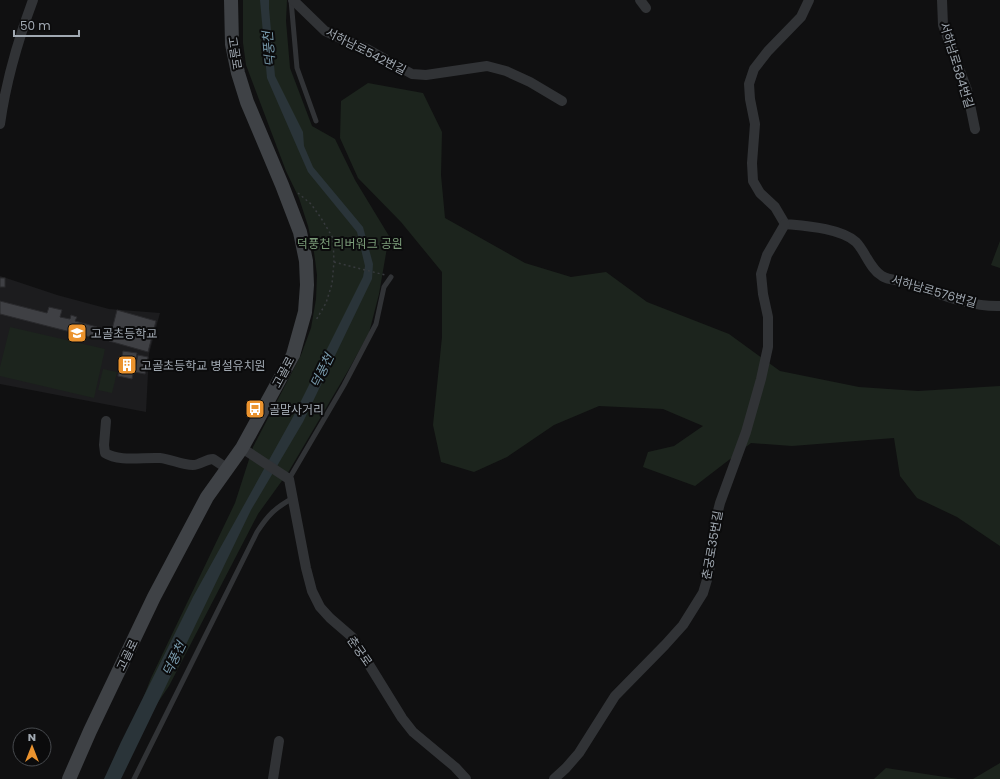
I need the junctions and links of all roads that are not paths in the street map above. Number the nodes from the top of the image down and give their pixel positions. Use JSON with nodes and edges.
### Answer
{"nodes":[{"id":1,"x":33,"y":0,"type":"edge"},
{"id":2,"x":231,"y":0,"type":"edge"},
{"id":3,"x":292,"y":0,"type":"edge"},
{"id":4,"x":809,"y":0,"type":"edge"},
{"id":5,"x":942,"y":0,"type":"edge"},
{"id":6,"x":562,"y":101,"type":"dead end"},
{"id":7,"x":316,"y":121,"type":"dead end"},
{"id":8,"x":0,"y":124,"type":"edge"},
{"id":9,"x":975,"y":129,"type":"dead end"},
{"id":10,"x":785,"y":224,"type":"junction"},
{"id":11,"x":391,"y":277,"type":"road end"},
{"id":12,"x":1000,"y":306,"type":"edge"},
{"id":13,"x":106,"y":421,"type":"dead end"},
{"id":14,"x":242,"y":448,"type":"junction"},
{"id":15,"x":228,"y":469,"type":"junction"},
{"id":16,"x":289,"y":479,"type":"junction"},
{"id":17,"x":293,"y":498,"type":"junction"},
{"id":18,"x":279,"y":741,"type":"dead end"},
{"id":19,"x":69,"y":779,"type":"edge"},
{"id":20,"x":134,"y":779,"type":"edge"},
{"id":21,"x":273,"y":779,"type":"edge"},
{"id":22,"x":466,"y":779,"type":"edge"},
{"id":23,"x":554,"y":779,"type":"edge"}],
"edges":[{"from":1,"to":8,"type":"street"},
{"from":2,"to":14,"type":"street","name":"고골로"},
{"from":3,"to":6,"type":"street","name":"서하남로542번길"},
{"from":3,"to":7,"type":"lane"},
{"from":4,"to":10,"type":"street"},
{"from":5,"to":9,"type":"street","name":"서하남로584번길"},
{"from":10,"to":12,"type":"street","name":"서하남로576번길"},
{"from":10,"to":23,"type":"street","name":"춘궁로35번길"},
{"from":11,"to":16,"type":"lane"},
{"from":13,"to":15,"type":"street"},
{"from":14,"to":15,"type":"street","name":"고골로"},
{"from":14,"to":16,"type":"street"},
{"from":15,"to":19,"type":"street","name":"고골로"},
{"from":16,"to":17,"type":"street","name":"춘궁로"},
{"from":17,"to":20,"type":"lane"},
{"from":17,"to":22,"type":"street","name":"춘궁로"},
{"from":18,"to":21,"type":"street"}]}
